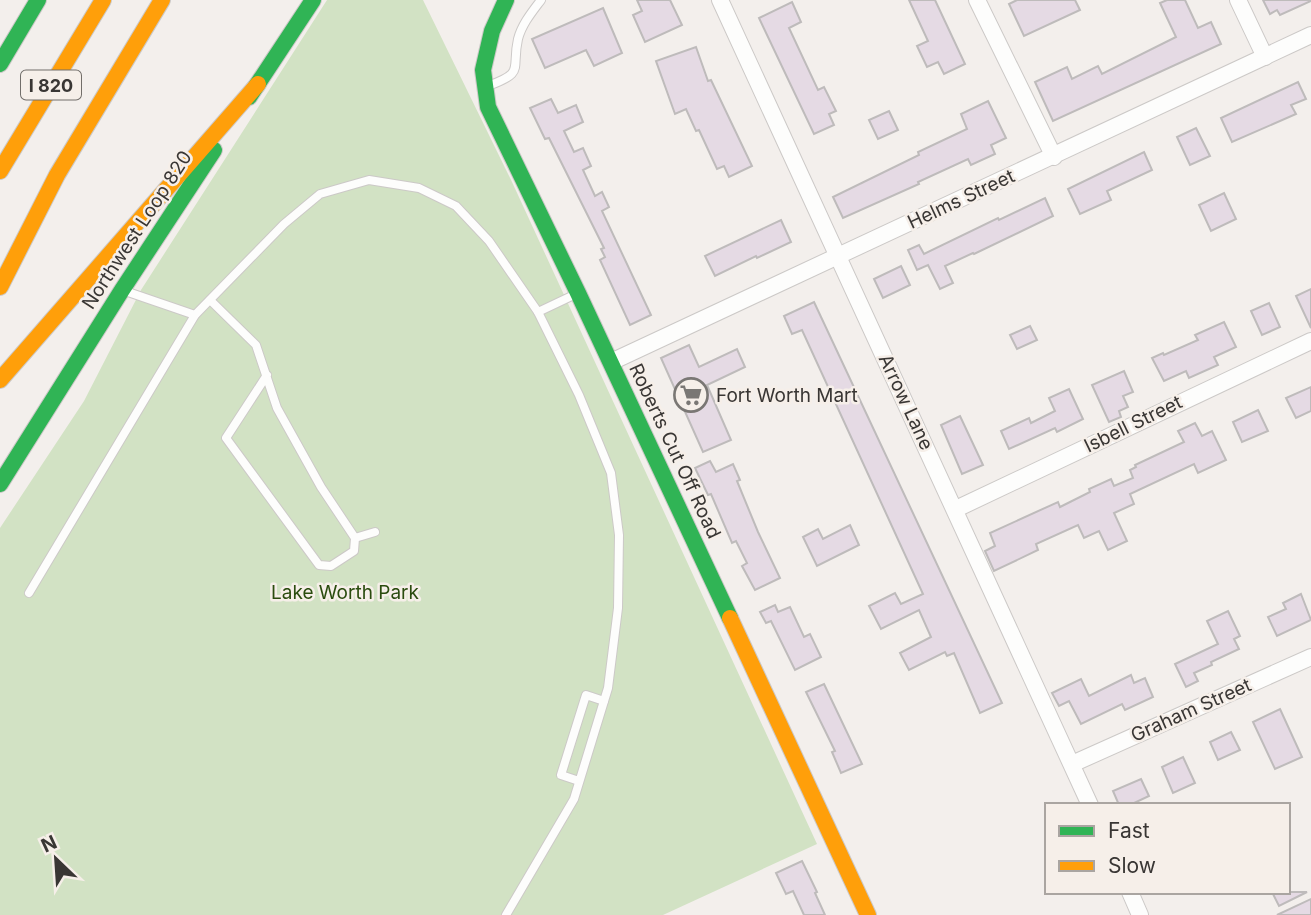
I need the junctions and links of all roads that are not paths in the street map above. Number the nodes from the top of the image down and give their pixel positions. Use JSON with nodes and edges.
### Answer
{"nodes":[{"id":1,"x":38,"y":0,"type":"edge"},
{"id":2,"x":103,"y":0,"type":"edge"},
{"id":3,"x":162,"y":0,"type":"edge"},
{"id":4,"x":313,"y":0,"type":"edge"},
{"id":5,"x":506,"y":0,"type":"edge"},
{"id":6,"x":541,"y":0,"type":"edge"},
{"id":7,"x":720,"y":0,"type":"edge"},
{"id":8,"x":977,"y":0,"type":"edge"},
{"id":9,"x":1238,"y":0,"type":"edge"},
{"id":10,"x":1311,"y":35,"type":"edge"},
{"id":11,"x":1265,"y":57,"type":"junction"},
{"id":12,"x":0,"y":65,"type":"edge"},
{"id":13,"x":258,"y":84,"type":"junction"},
{"id":14,"x":485,"y":87,"type":"junction"},
{"id":15,"x":1054,"y":157,"type":"junction"},
{"id":16,"x":0,"y":171,"type":"edge"},
{"id":17,"x":838,"y":256,"type":"junction"},
{"id":18,"x":0,"y":287,"type":"edge"},
{"id":19,"x":122,"y":290,"type":"junction"},
{"id":20,"x":579,"y":293,"type":"junction"},
{"id":21,"x":210,"y":300,"type":"junction"},
{"id":22,"x":538,"y":312,"type":"junction"},
{"id":23,"x":195,"y":315,"type":"junction"},
{"id":24,"x":1311,"y":341,"type":"edge"},
{"id":25,"x":611,"y":362,"type":"junction"},
{"id":26,"x":267,"y":375,"type":"junction"},
{"id":27,"x":0,"y":380,"type":"edge"},
{"id":28,"x":0,"y":484,"type":"edge"},
{"id":29,"x":956,"y":509,"type":"junction"},
{"id":30,"x":375,"y":532,"type":"dead end"},
{"id":31,"x":355,"y":538,"type":"junction"},
{"id":32,"x":29,"y":593,"type":"dead end"},
{"id":33,"x":1311,"y":657,"type":"edge"},
{"id":34,"x":604,"y":701,"type":"junction"},
{"id":35,"x":1072,"y":764,"type":"junction"},
{"id":36,"x":579,"y":781,"type":"junction"},
{"id":37,"x":1089,"y":803,"type":"edge"},
{"id":38,"x":1131,"y":894,"type":"edge"},
{"id":39,"x":506,"y":915,"type":"edge"},
{"id":40,"x":868,"y":915,"type":"edge"},
{"id":41,"x":1140,"y":915,"type":"edge"}],
"edges":[{"from":1,"to":12,"type":"main road","number":"I 820"},
{"from":2,"to":16,"type":"main road","number":"I 820"},
{"from":3,"to":18,"type":"main road"},
{"from":4,"to":13,"type":"main road","name":"Northwest Loop 820"},
{"from":5,"to":14,"type":"main road","name":"Roberts Cut Off Road"},
{"from":6,"to":14,"type":"lane"},
{"from":7,"to":17,"type":"street","name":"Arrow Lane"},
{"from":8,"to":15,"type":"street"},
{"from":9,"to":11,"type":"street"},
{"from":10,"to":11,"type":"street","name":"Helms Street"},
{"from":11,"to":15,"type":"street","name":"Helms Street"},
{"from":13,"to":19,"type":"main road","name":"Northwest Loop 820"},
{"from":13,"to":27,"type":"main road"},
{"from":14,"to":20,"type":"main road","name":"Roberts Cut Off Road"},
{"from":15,"to":17,"type":"street","name":"Helms Street"},
{"from":17,"to":25,"type":"street","name":"Helms Street"},
{"from":17,"to":29,"type":"street","name":"Arrow Lane"},
{"from":19,"to":23,"type":"lane"},
{"from":19,"to":28,"type":"main road","name":"Northwest Loop 820"},
{"from":20,"to":22,"type":"lane"},
{"from":20,"to":25,"type":"main road","name":"Roberts Cut Off Road"},
{"from":21,"to":22,"type":"lane"},
{"from":21,"to":23,"type":"lane"},
{"from":21,"to":26,"type":"lane"},
{"from":22,"to":34,"type":"lane"},
{"from":23,"to":32,"type":"lane"},
{"from":24,"to":29,"type":"street","name":"Isbell Street"},
{"from":25,"to":40,"type":"main road","name":"Roberts Cut Off Road"},
{"from":26,"to":31,"type":"lane"},
{"from":26,"to":31,"type":"lane"},
{"from":29,"to":35,"type":"street","name":"Arrow Lane"},
{"from":30,"to":31,"type":"lane"},
{"from":33,"to":35,"type":"street","name":"Graham Street"},
{"from":34,"to":36,"type":"lane"},
{"from":34,"to":36,"type":"lane"},
{"from":35,"to":37,"type":"street","name":"Arrow Lane"},
{"from":36,"to":39,"type":"lane"},
{"from":38,"to":41,"type":"street"}]}
